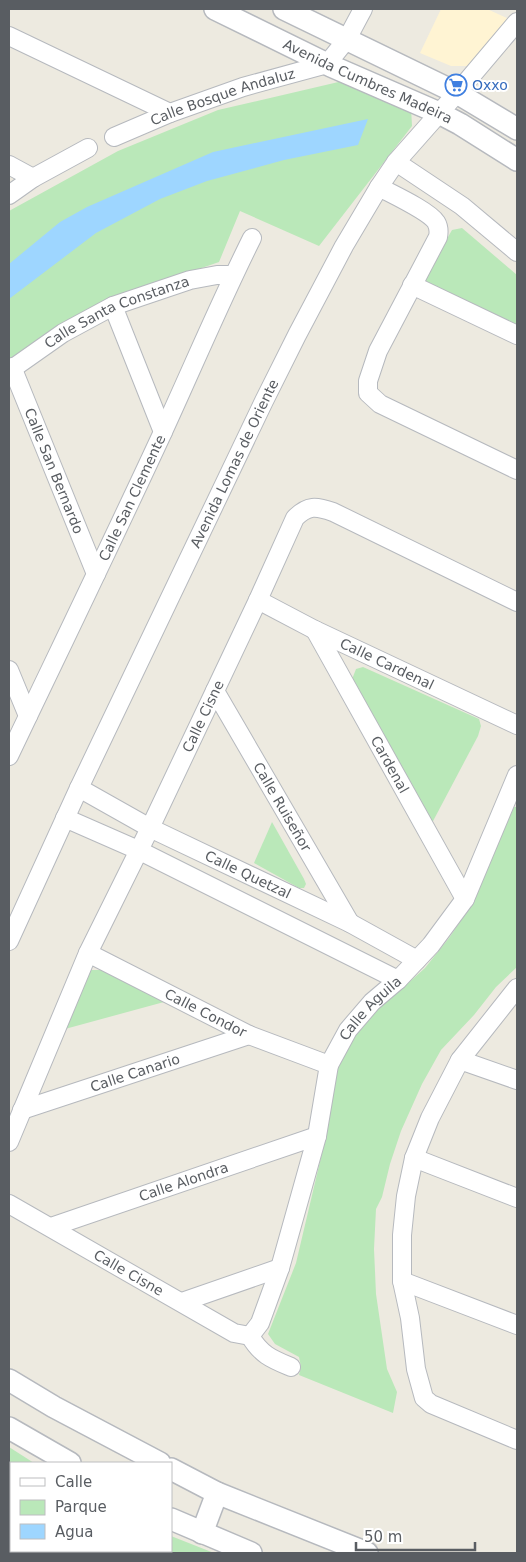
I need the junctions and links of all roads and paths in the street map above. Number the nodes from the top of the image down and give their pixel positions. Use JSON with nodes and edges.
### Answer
{"nodes":[{"id":1,"x":215,"y":9,"type":"edge"},
{"id":2,"x":284,"y":9,"type":"edge"},
{"id":3,"x":363,"y":9,"type":"edge"},
{"id":4,"x":517,"y":22,"type":"edge"},
{"id":5,"x":9,"y":36,"type":"edge"},
{"id":6,"x":347,"y":39,"type":"junction"},
{"id":7,"x":327,"y":64,"type":"junction"},
{"id":8,"x":458,"y":93,"type":"junction"},
{"id":9,"x":170,"y":113,"type":"junction"},
{"id":10,"x":439,"y":113,"type":"junction"},
{"id":11,"x":517,"y":128,"type":"edge"},
{"id":12,"x":114,"y":137,"type":"dead end"},
{"id":13,"x":88,"y":148,"type":"dead end"},
{"id":14,"x":517,"y":160,"type":"edge"},
{"id":15,"x":396,"y":162,"type":"junction"},
{"id":16,"x":9,"y":164,"type":"edge"},
{"id":17,"x":33,"y":178,"type":"junction"},
{"id":18,"x":379,"y":187,"type":"junction"},
{"id":19,"x":9,"y":195,"type":"edge"},
{"id":20,"x":252,"y":238,"type":"dead end"},
{"id":21,"x":517,"y":252,"type":"edge"},
{"id":22,"x":233,"y":275,"type":"junction"},
{"id":23,"x":412,"y":285,"type":"junction"},
{"id":24,"x":113,"y":306,"type":"junction"},
{"id":25,"x":517,"y":334,"type":"edge"},
{"id":26,"x":10,"y":369,"type":"edge"},
{"id":27,"x":163,"y":432,"type":"junction"},
{"id":28,"x":517,"y":470,"type":"edge"},
{"id":29,"x":96,"y":574,"type":"junction"},
{"id":30,"x":258,"y":600,"type":"junction"},
{"id":31,"x":517,"y":602,"type":"edge"},
{"id":32,"x":315,"y":630,"type":"junction"},
{"id":33,"x":9,"y":670,"type":"edge"},
{"id":34,"x":215,"y":691,"type":"junction"},
{"id":35,"x":28,"y":716,"type":"junction"},
{"id":36,"x":517,"y":725,"type":"edge"},
{"id":37,"x":9,"y":756,"type":"edge"},
{"id":38,"x":517,"y":775,"type":"edge"},
{"id":39,"x":79,"y":788,"type":"junction"},
{"id":40,"x":65,"y":818,"type":"junction"},
{"id":41,"x":150,"y":828,"type":"junction"},
{"id":42,"x":138,"y":850,"type":"junction"},
{"id":43,"x":465,"y":899,"type":"junction"},
{"id":44,"x":350,"y":924,"type":"junction"},
{"id":45,"x":9,"y":941,"type":"edge"},
{"id":46,"x":88,"y":953,"type":"junction"},
{"id":47,"x":417,"y":960,"type":"junction"},
{"id":48,"x":398,"y":980,"type":"junction"},
{"id":49,"x":517,"y":988,"type":"edge"},
{"id":50,"x":249,"y":1035,"type":"junction"},
{"id":51,"x":460,"y":1060,"type":"junction"},
{"id":52,"x":329,"y":1065,"type":"junction"},
{"id":53,"x":517,"y":1080,"type":"edge"},
{"id":54,"x":22,"y":1110,"type":"junction"},
{"id":55,"x":317,"y":1136,"type":"junction"},
{"id":56,"x":9,"y":1142,"type":"edge"},
{"id":57,"x":414,"y":1158,"type":"junction"},
{"id":58,"x":517,"y":1198,"type":"edge"},
{"id":59,"x":9,"y":1204,"type":"edge"},
{"id":60,"x":51,"y":1227,"type":"junction"},
{"id":61,"x":280,"y":1268,"type":"junction"},
{"id":62,"x":402,"y":1281,"type":"junction"},
{"id":63,"x":182,"y":1302,"type":"junction"},
{"id":64,"x":517,"y":1325,"type":"edge"},
{"id":65,"x":250,"y":1336,"type":"junction"},
{"id":66,"x":291,"y":1367,"type":"dead end"},
{"id":67,"x":9,"y":1380,"type":"edge"},
{"id":68,"x":9,"y":1428,"type":"edge"},
{"id":69,"x":517,"y":1440,"type":"edge"},
{"id":70,"x":68,"y":1462,"type":"edge"},
{"id":71,"x":158,"y":1462,"type":"edge"},
{"id":72,"x":172,"y":1470,"type":"edge"},
{"id":73,"x":218,"y":1494,"type":"junction"},
{"id":74,"x":172,"y":1519,"type":"edge"},
{"id":75,"x":202,"y":1533,"type":"junction"},
{"id":76,"x":252,"y":1553,"type":"edge"},
{"id":77,"x":367,"y":1553,"type":"edge"}],
"edges":[{"from":1,"to":7,"type":"street","name":"Avenida Cumbres Madeira"},
{"from":2,"to":6,"type":"street","name":"Avenida Cumbres Madeira"},
{"from":3,"to":6,"type":"street"},
{"from":4,"to":8,"type":"street","name":"Avenida Lomas de Oriente"},
{"from":5,"to":9,"type":"street"},
{"from":6,"to":7,"type":"street"},
{"from":6,"to":8,"type":"street","name":"Avenida Cumbres Madeira"},
{"from":7,"to":9,"type":"street","name":"Calle Bosque Andaluz"},
{"from":7,"to":10,"type":"street","name":"Avenida Cumbres Madeira"},
{"from":8,"to":10,"type":"street","name":"Avenida Lomas de Oriente"},
{"from":8,"to":11,"type":"street","name":"Avenida Cumbres Madeira"},
{"from":9,"to":12,"type":"street","name":"Calle Bosque Andaluz"},
{"from":10,"to":14,"type":"street","name":"Avenida Cumbres Madeira"},
{"from":10,"to":15,"type":"street","name":"Avenida Lomas de Oriente"},
{"from":13,"to":17,"type":"street"},
{"from":15,"to":18,"type":"street","name":"Avenida Lomas de Oriente"},
{"from":15,"to":21,"type":"street"},
{"from":16,"to":17,"type":"street"},
{"from":17,"to":19,"type":"street"},
{"from":18,"to":23,"type":"street"},
{"from":18,"to":39,"type":"street","name":"Avenida Lomas de Oriente"},
{"from":20,"to":22,"type":"street","name":"Calle San Clemente"},
{"from":22,"to":24,"type":"street","name":"Calle Santa Constanza"},
{"from":22,"to":27,"type":"street","name":"Calle San Clemente"},
{"from":23,"to":25,"type":"street"},
{"from":23,"to":28,"type":"street"},
{"from":24,"to":26,"type":"street","name":"Calle Santa Constanza"},
{"from":24,"to":27,"type":"street"},
{"from":26,"to":29,"type":"street","name":"Calle San Bernardo"},
{"from":27,"to":29,"type":"street","name":"Calle San Clemente"},
{"from":29,"to":35,"type":"street","name":"Calle San Clemente"},
{"from":30,"to":31,"type":"street","name":"Calle Cisne"},
{"from":30,"to":32,"type":"street","name":"Calle Cardenal"},
{"from":30,"to":34,"type":"street","name":"Calle Cisne"},
{"from":32,"to":36,"type":"street","name":"Calle Cardenal"},
{"from":32,"to":43,"type":"street","name":"Cardenal"},
{"from":33,"to":35,"type":"street"},
{"from":34,"to":41,"type":"street","name":"Calle Cisne"},
{"from":34,"to":44,"type":"street","name":"Calle Ruiseñor"},
{"from":35,"to":37,"type":"street","name":"Calle San Clemente"},
{"from":38,"to":43,"type":"street","name":"Calle Aguila"},
{"from":39,"to":40,"type":"street","name":"Avenida Lomas de Oriente"},
{"from":39,"to":41,"type":"street","name":"Calle Quetzal"},
{"from":40,"to":42,"type":"street","name":"Calle Quetzal"},
{"from":40,"to":45,"type":"street","name":"Avenida Lomas de Oriente"},
{"from":41,"to":42,"type":"street","name":"Calle Cisne"},
{"from":41,"to":44,"type":"street","name":"Calle Quetzal"},
{"from":42,"to":46,"type":"street","name":"Calle Cisne"},
{"from":42,"to":48,"type":"street","name":"Calle Quetzal"},
{"from":43,"to":47,"type":"street","name":"Calle Aguila"},
{"from":44,"to":47,"type":"street","name":"Calle Quetzal"},
{"from":46,"to":50,"type":"street","name":"Calle Condor"},
{"from":46,"to":54,"type":"street","name":"Calle Cisne"},
{"from":47,"to":48,"type":"street","name":"Calle Aguila"},
{"from":48,"to":52,"type":"street","name":"Calle Aguila"},
{"from":49,"to":51,"type":"street"},
{"from":50,"to":52,"type":"street","name":"Calle Condor"},
{"from":50,"to":54,"type":"street","name":"Calle Canario"},
{"from":51,"to":53,"type":"street"},
{"from":51,"to":57,"type":"street"},
{"from":52,"to":55,"type":"street","name":"Calle Aguila"},
{"from":54,"to":56,"type":"street","name":"Calle Cisne"},
{"from":55,"to":60,"type":"street","name":"Calle Alondra"},
{"from":55,"to":61,"type":"street","name":"Calle Aguila"},
{"from":57,"to":58,"type":"street"},
{"from":57,"to":62,"type":"street"},
{"from":59,"to":60,"type":"street","name":"Calle Cisne"},
{"from":60,"to":63,"type":"street","name":"Calle Cisne"},
{"from":61,"to":63,"type":"street"},
{"from":61,"to":65,"type":"street","name":"Calle Aguila"},
{"from":62,"to":64,"type":"street"},
{"from":62,"to":69,"type":"street"},
{"from":63,"to":65,"type":"street","name":"Calle Cisne"},
{"from":65,"to":66,"type":"street"},
{"from":67,"to":71,"type":"street"},
{"from":68,"to":70,"type":"street"},
{"from":72,"to":73,"type":"street"},
{"from":73,"to":75,"type":"street"},
{"from":73,"to":77,"type":"street"},
{"from":74,"to":75,"type":"street"},
{"from":75,"to":76,"type":"street"}]}
